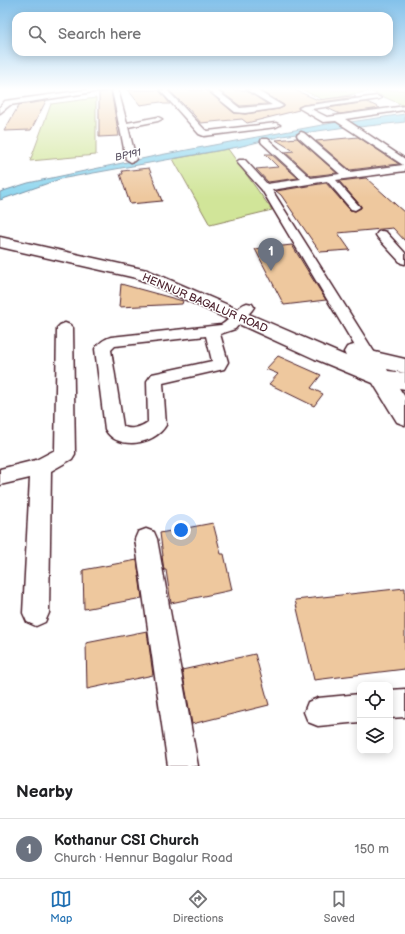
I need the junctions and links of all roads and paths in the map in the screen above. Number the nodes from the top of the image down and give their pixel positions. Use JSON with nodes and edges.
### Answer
{"nodes":[{"id":1,"x":122,"y":126,"type":"edge"},
{"id":2,"x":196,"y":126,"type":"edge"},
{"id":3,"x":270,"y":126,"type":"edge"},
{"id":4,"x":350,"y":126,"type":"edge"},
{"id":5,"x":301,"y":135,"type":"dead end"},
{"id":6,"x":265,"y":142,"type":"dead end"},
{"id":7,"x":131,"y":160,"type":"dead end"},
{"id":8,"x":242,"y":162,"type":"dead end"},
{"id":9,"x":405,"y":163,"type":"edge"},
{"id":10,"x":405,"y":168,"type":"edge"},
{"id":11,"x":348,"y":176,"type":"junction"},
{"id":12,"x":329,"y":178,"type":"junction"},
{"id":13,"x":309,"y":181,"type":"junction"},
{"id":14,"x":266,"y":189,"type":"junction"},
{"id":15,"x":355,"y":207,"type":"dead end"},
{"id":16,"x":0,"y":232,"type":"edge"},
{"id":17,"x":382,"y":235,"type":"dead end"},
{"id":18,"x":0,"y":242,"type":"edge"},
{"id":19,"x":405,"y":260,"type":"edge"},
{"id":20,"x":243,"y":312,"type":"junction"},
{"id":21,"x":65,"y":328,"type":"dead end"},
{"id":22,"x":212,"y":331,"type":"junction"},
{"id":23,"x":405,"y":366,"type":"edge"},
{"id":24,"x":375,"y":368,"type":"junction"},
{"id":25,"x":405,"y":381,"type":"edge"},
{"id":26,"x":405,"y":416,"type":"edge"},
{"id":27,"x":41,"y":467,"type":"junction"},
{"id":28,"x":0,"y":477,"type":"edge"},
{"id":29,"x":146,"y":539,"type":"dead end"},
{"id":30,"x":36,"y":613,"type":"dead end"},
{"id":31,"x":405,"y":703,"type":"edge"},
{"id":32,"x":393,"y":704,"type":"edge"},
{"id":33,"x":357,"y":708,"type":"edge"},
{"id":34,"x":318,"y":712,"type":"dead end"},
{"id":35,"x":183,"y":766,"type":"edge"}],
"edges":[{"from":1,"to":7,"type":"street"},
{"from":2,"to":3,"type":"street"},
{"from":4,"to":9,"type":"street"},
{"from":5,"to":11,"type":"street"},
{"from":6,"to":13,"type":"street"},
{"from":8,"to":14,"type":"street"},
{"from":10,"to":11,"type":"street"},
{"from":11,"to":12,"type":"street"},
{"from":12,"to":13,"type":"street"},
{"from":12,"to":15,"type":"street"},
{"from":13,"to":14,"type":"street"},
{"from":14,"to":24,"type":"street"},
{"from":16,"to":20,"type":"main road","name":"HENNUR BAGALUR ROAD"},
{"from":17,"to":19,"type":"street"},
{"from":18,"to":20,"type":"main road","name":"HENNUR BAGALUR ROAD"},
{"from":20,"to":22,"type":"street"},
{"from":20,"to":24,"type":"main road","name":"HENNUR BAGALUR ROAD"},
{"from":21,"to":27,"type":"street"},
{"from":22,"to":22,"type":"street"},
{"from":23,"to":24,"type":"main road","name":"HENNUR BAGALUR ROAD"},
{"from":24,"to":25,"type":"main road","name":"HENNUR BAGALUR ROAD"},
{"from":24,"to":26,"type":"main road"},
{"from":27,"to":28,"type":"street"},
{"from":27,"to":30,"type":"street"},
{"from":29,"to":35,"type":"street"},
{"from":31,"to":32,"type":"street"},
{"from":33,"to":34,"type":"street"}]}
